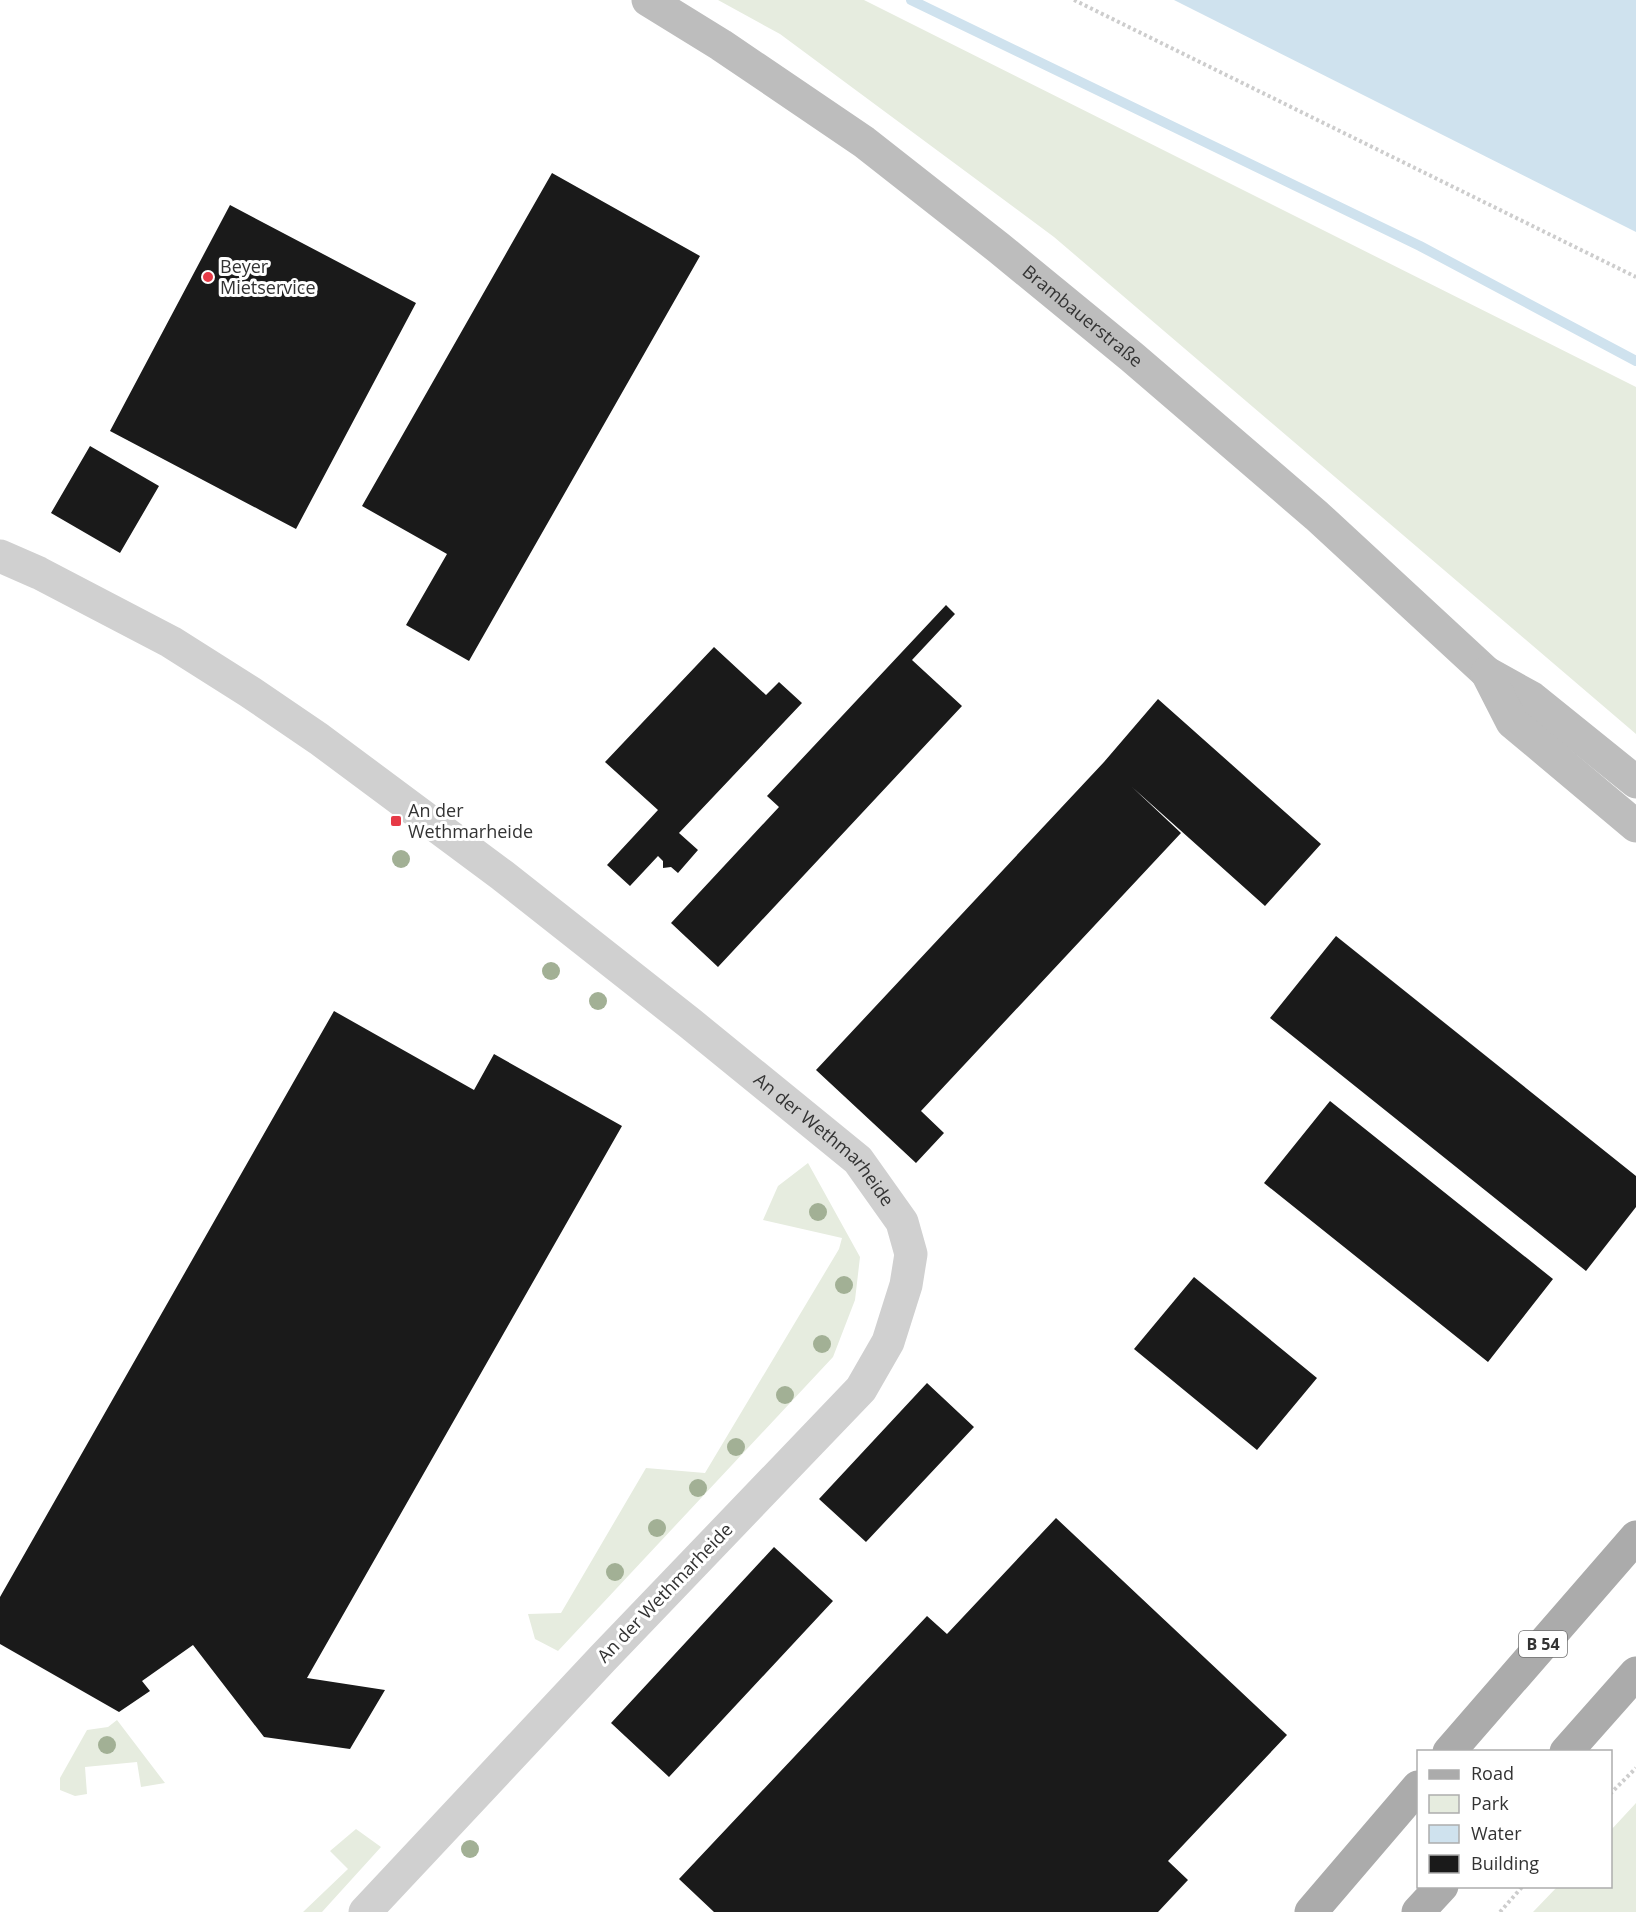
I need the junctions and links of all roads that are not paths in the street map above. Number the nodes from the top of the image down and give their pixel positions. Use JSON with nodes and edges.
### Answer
{"nodes":[{"id":1,"x":648,"y":0,"type":"edge"},
{"id":2,"x":0,"y":556,"type":"edge"},
{"id":3,"x":1487,"y":672,"type":"junction"},
{"id":4,"x":1636,"y":782,"type":"edge"},
{"id":5,"x":1636,"y":826,"type":"edge"},
{"id":6,"x":1636,"y":1537,"type":"edge"},
{"id":7,"x":1636,"y":1673,"type":"edge"},
{"id":8,"x":1451,"y":1750,"type":"edge"},
{"id":9,"x":1568,"y":1750,"type":"edge"},
{"id":10,"x":1417,"y":1789,"type":"edge"},
{"id":11,"x":1441,"y":1888,"type":"edge"},
{"id":12,"x":365,"y":1912,"type":"edge"},
{"id":13,"x":1311,"y":1912,"type":"edge"},
{"id":14,"x":1418,"y":1912,"type":"edge"}],
"edges":[{"from":1,"to":3,"type":"main road","name":"Brambauerstraße"},
{"from":2,"to":12,"type":"street","name":"An der Wethmarheide"},
{"from":3,"to":4,"type":"main road","name":"Brambauerstraße"},
{"from":3,"to":5,"type":"main road","name":"Brambauerstraße"},
{"from":6,"to":8,"type":"main road","number":"B 54"},
{"from":7,"to":9,"type":"main road"},
{"from":10,"to":13,"type":"main road"},
{"from":11,"to":14,"type":"main road"}]}
